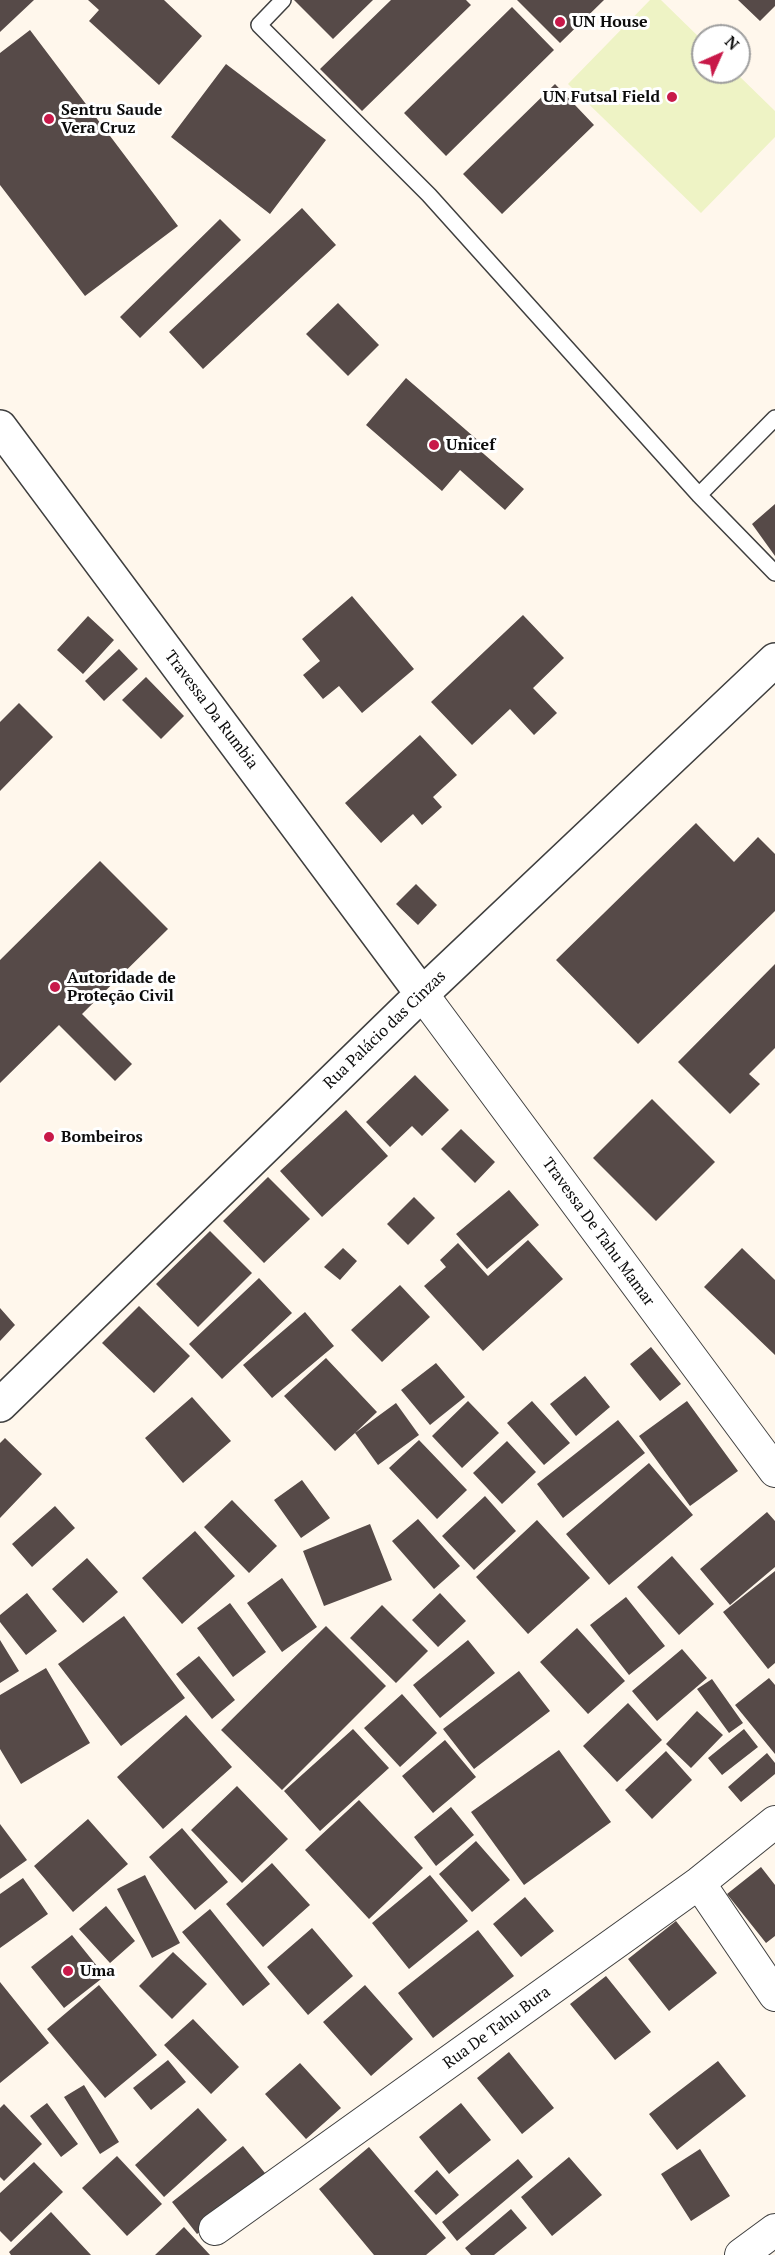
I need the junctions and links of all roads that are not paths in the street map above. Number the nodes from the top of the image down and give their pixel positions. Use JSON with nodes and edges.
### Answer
{"nodes":[{"id":1,"x":283,"y":0,"type":"edge"},
{"id":2,"x":775,"y":418,"type":"edge"},
{"id":3,"x":0,"y":427,"type":"edge"},
{"id":4,"x":699,"y":495,"type":"junction"},
{"id":5,"x":775,"y":573,"type":"edge"},
{"id":6,"x":775,"y":660,"type":"edge"},
{"id":7,"x":422,"y":993,"type":"junction"},
{"id":8,"x":0,"y":1405,"type":"edge"},
{"id":9,"x":775,"y":1471,"type":"edge"},
{"id":10,"x":775,"y":1822,"type":"edge"},
{"id":11,"x":699,"y":1883,"type":"junction"},
{"id":12,"x":775,"y":1995,"type":"edge"},
{"id":13,"x":215,"y":2229,"type":"dead end"},
{"id":14,"x":775,"y":2230,"type":"edge"},
{"id":15,"x":741,"y":2255,"type":"edge"}],
"edges":[{"from":1,"to":4,"type":"lane"},
{"from":2,"to":4,"type":"lane"},
{"from":3,"to":7,"type":"street","name":"Travessa Da Rumbia"},
{"from":4,"to":5,"type":"lane"},
{"from":6,"to":7,"type":"street","name":"Rua Palácio das Cinzas"},
{"from":7,"to":8,"type":"street","name":"Rua Palácio das Cinzas"},
{"from":7,"to":9,"type":"street","name":"Travessa De Tahu Mamar"},
{"from":10,"to":11,"type":"street","name":"Rua De Tahu Bura"},
{"from":11,"to":12,"type":"street"},
{"from":11,"to":13,"type":"street","name":"Rua De Tahu Bura"},
{"from":14,"to":15,"type":"street"}]}
